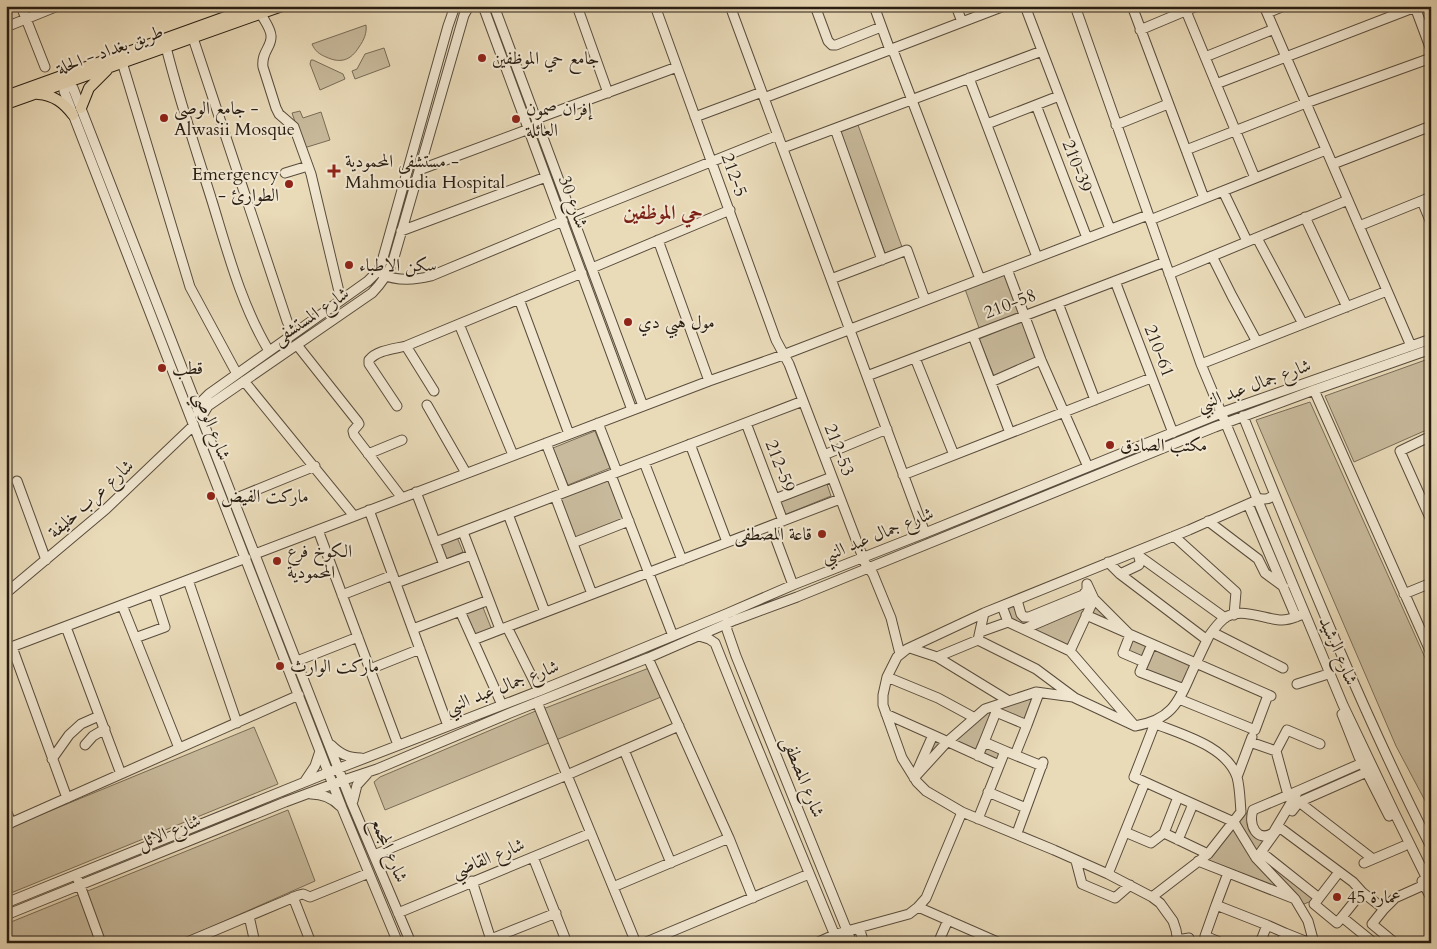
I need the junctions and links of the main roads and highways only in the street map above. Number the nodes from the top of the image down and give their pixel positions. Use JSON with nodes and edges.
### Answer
{"nodes":[{"id":1,"x":282,"y":6,"type":"edge"},
{"id":2,"x":259,"y":10,"type":"edge"},
{"id":3,"x":110,"y":67,"type":"junction"},
{"id":4,"x":35,"y":94,"type":"junction"},
{"id":5,"x":6,"y":96,"type":"edge"},
{"id":6,"x":6,"y":104,"type":"edge"}],
"edges":[{"from":1,"to":2,"type":"main road","name":"طريق بغداد - الحلة"},
{"from":2,"to":3,"type":"main road","name":"طريق بغداد - الحلة"},
{"from":2,"to":5,"type":"main road"},
{"from":3,"to":4,"type":"main road","name":"طريق بغداد - الحلة"},
{"from":3,"to":4,"type":"main road"},
{"from":4,"to":6,"type":"main road","name":"طريق بغداد - الحلة"}]}
